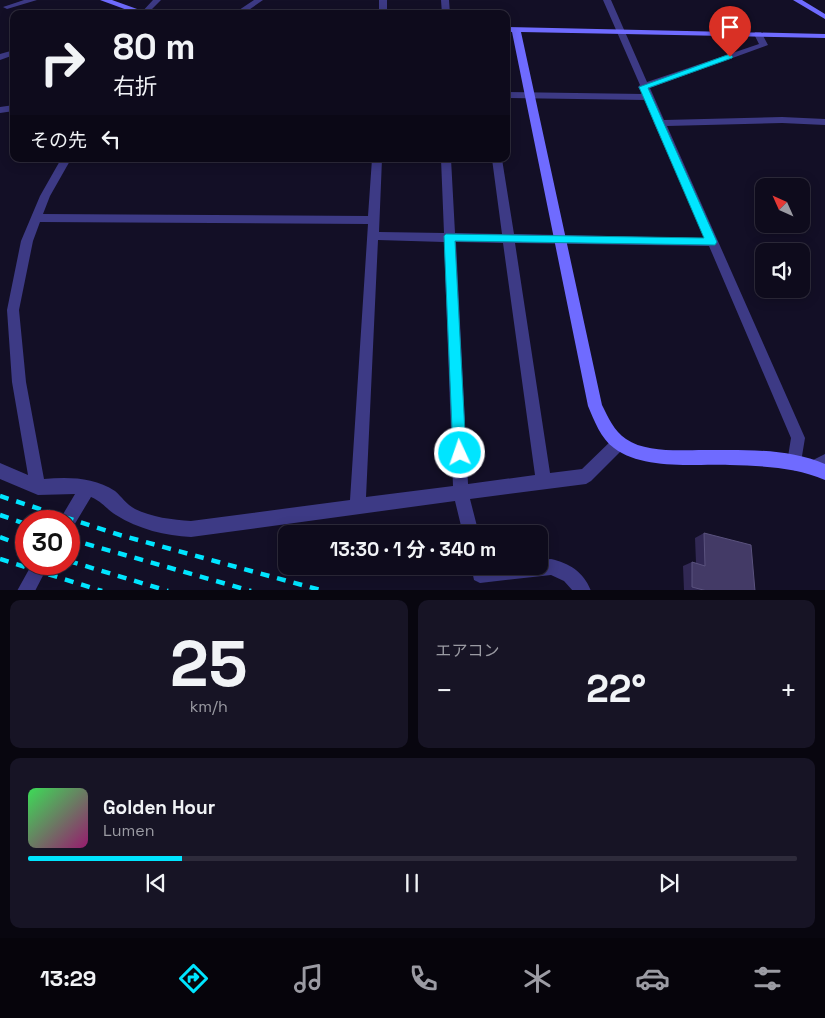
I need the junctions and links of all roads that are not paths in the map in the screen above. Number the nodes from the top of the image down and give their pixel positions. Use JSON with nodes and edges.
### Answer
{"nodes":[{"id":1,"x":33,"y":0,"type":"edge"},
{"id":2,"x":104,"y":0,"type":"edge"},
{"id":3,"x":157,"y":0,"type":"edge"},
{"id":4,"x":259,"y":0,"type":"edge"},
{"id":5,"x":607,"y":0,"type":"edge"},
{"id":6,"x":797,"y":0,"type":"edge"},
{"id":7,"x":4,"y":6,"type":"edge"},
{"id":8,"x":136,"y":10,"type":"edge"},
{"id":9,"x":148,"y":10,"type":"edge"},
{"id":10,"x":243,"y":10,"type":"edge"},
{"id":11,"x":825,"y":17,"type":"edge"},
{"id":12,"x":511,"y":29,"type":"edge"},
{"id":13,"x":620,"y":31,"type":"junction"},
{"id":14,"x":758,"y":34,"type":"junction"},
{"id":15,"x":825,"y":36,"type":"edge"},
{"id":16,"x":646,"y":92,"type":"junction"},
{"id":17,"x":510,"y":95,"type":"edge"},
{"id":18,"x":530,"y":95,"type":"junction"},
{"id":19,"x":825,"y":122,"type":"edge"},
{"id":20,"x":659,"y":123,"type":"junction"},
{"id":21,"x":64,"y":162,"type":"edge"},
{"id":22,"x":377,"y":162,"type":"edge"},
{"id":23,"x":446,"y":162,"type":"edge"},
{"id":24,"x":497,"y":162,"type":"edge"},
{"id":25,"x":36,"y":218,"type":"junction"},
{"id":26,"x":373,"y":220,"type":"junction"},
{"id":27,"x":372,"y":236,"type":"junction"},
{"id":28,"x":449,"y":236,"type":"junction"},
{"id":29,"x":509,"y":238,"type":"junction"},
{"id":30,"x":560,"y":240,"type":"junction"},
{"id":31,"x":711,"y":242,"type":"junction"},
{"id":32,"x":619,"y":444,"type":"junction"},
{"id":33,"x":795,"y":463,"type":"junction"},
{"id":34,"x":822,"y":467,"type":"edge"},
{"id":35,"x":0,"y":471,"type":"edge"},
{"id":36,"x":544,"y":482,"type":"junction"},
{"id":37,"x":38,"y":487,"type":"junction"},
{"id":38,"x":88,"y":488,"type":"junction"},
{"id":39,"x":461,"y":493,"type":"junction"},
{"id":40,"x":358,"y":506,"type":"junction"},
{"id":41,"x":74,"y":510,"type":"edge"},
{"id":42,"x":469,"y":525,"type":"edge"},
{"id":43,"x":548,"y":567,"type":"edge"},
{"id":44,"x":34,"y":575,"type":"edge"},
{"id":45,"x":25,"y":590,"type":"edge"},
{"id":46,"x":582,"y":590,"type":"edge"}],
"edges":[{"from":1,"to":7,"type":"street"},
{"from":2,"to":8,"type":"street"},
{"from":3,"to":9,"type":"street"},
{"from":4,"to":10,"type":"street"},
{"from":5,"to":13,"type":"street"},
{"from":6,"to":11,"type":"street"},
{"from":12,"to":13,"type":"street"},
{"from":12,"to":18,"type":"street"},
{"from":13,"to":14,"type":"street"},
{"from":13,"to":16,"type":"street"},
{"from":14,"to":15,"type":"street"},
{"from":14,"to":16,"type":"street"},
{"from":16,"to":18,"type":"street"},
{"from":16,"to":20,"type":"street"},
{"from":17,"to":18,"type":"street"},
{"from":18,"to":30,"type":"street"},
{"from":19,"to":20,"type":"street"},
{"from":20,"to":31,"type":"street"},
{"from":21,"to":25,"type":"street"},
{"from":22,"to":26,"type":"street"},
{"from":23,"to":28,"type":"street"},
{"from":24,"to":29,"type":"street"},
{"from":25,"to":26,"type":"street"},
{"from":25,"to":37,"type":"street"},
{"from":26,"to":27,"type":"street"},
{"from":27,"to":28,"type":"street"},
{"from":27,"to":40,"type":"street"},
{"from":28,"to":29,"type":"street"},
{"from":28,"to":39,"type":"street"},
{"from":29,"to":30,"type":"street"},
{"from":29,"to":36,"type":"street"},
{"from":30,"to":31,"type":"street"},
{"from":30,"to":32,"type":"street"},
{"from":31,"to":33,"type":"street"},
{"from":32,"to":33,"type":"street"},
{"from":32,"to":36,"type":"street"},
{"from":33,"to":34,"type":"street"},
{"from":35,"to":37,"type":"street"},
{"from":36,"to":39,"type":"street"},
{"from":37,"to":38,"type":"street"},
{"from":38,"to":40,"type":"street"},
{"from":38,"to":41,"type":"street"},
{"from":39,"to":40,"type":"street"},
{"from":39,"to":42,"type":"street"},
{"from":43,"to":46,"type":"street"},
{"from":44,"to":45,"type":"street"}]}
